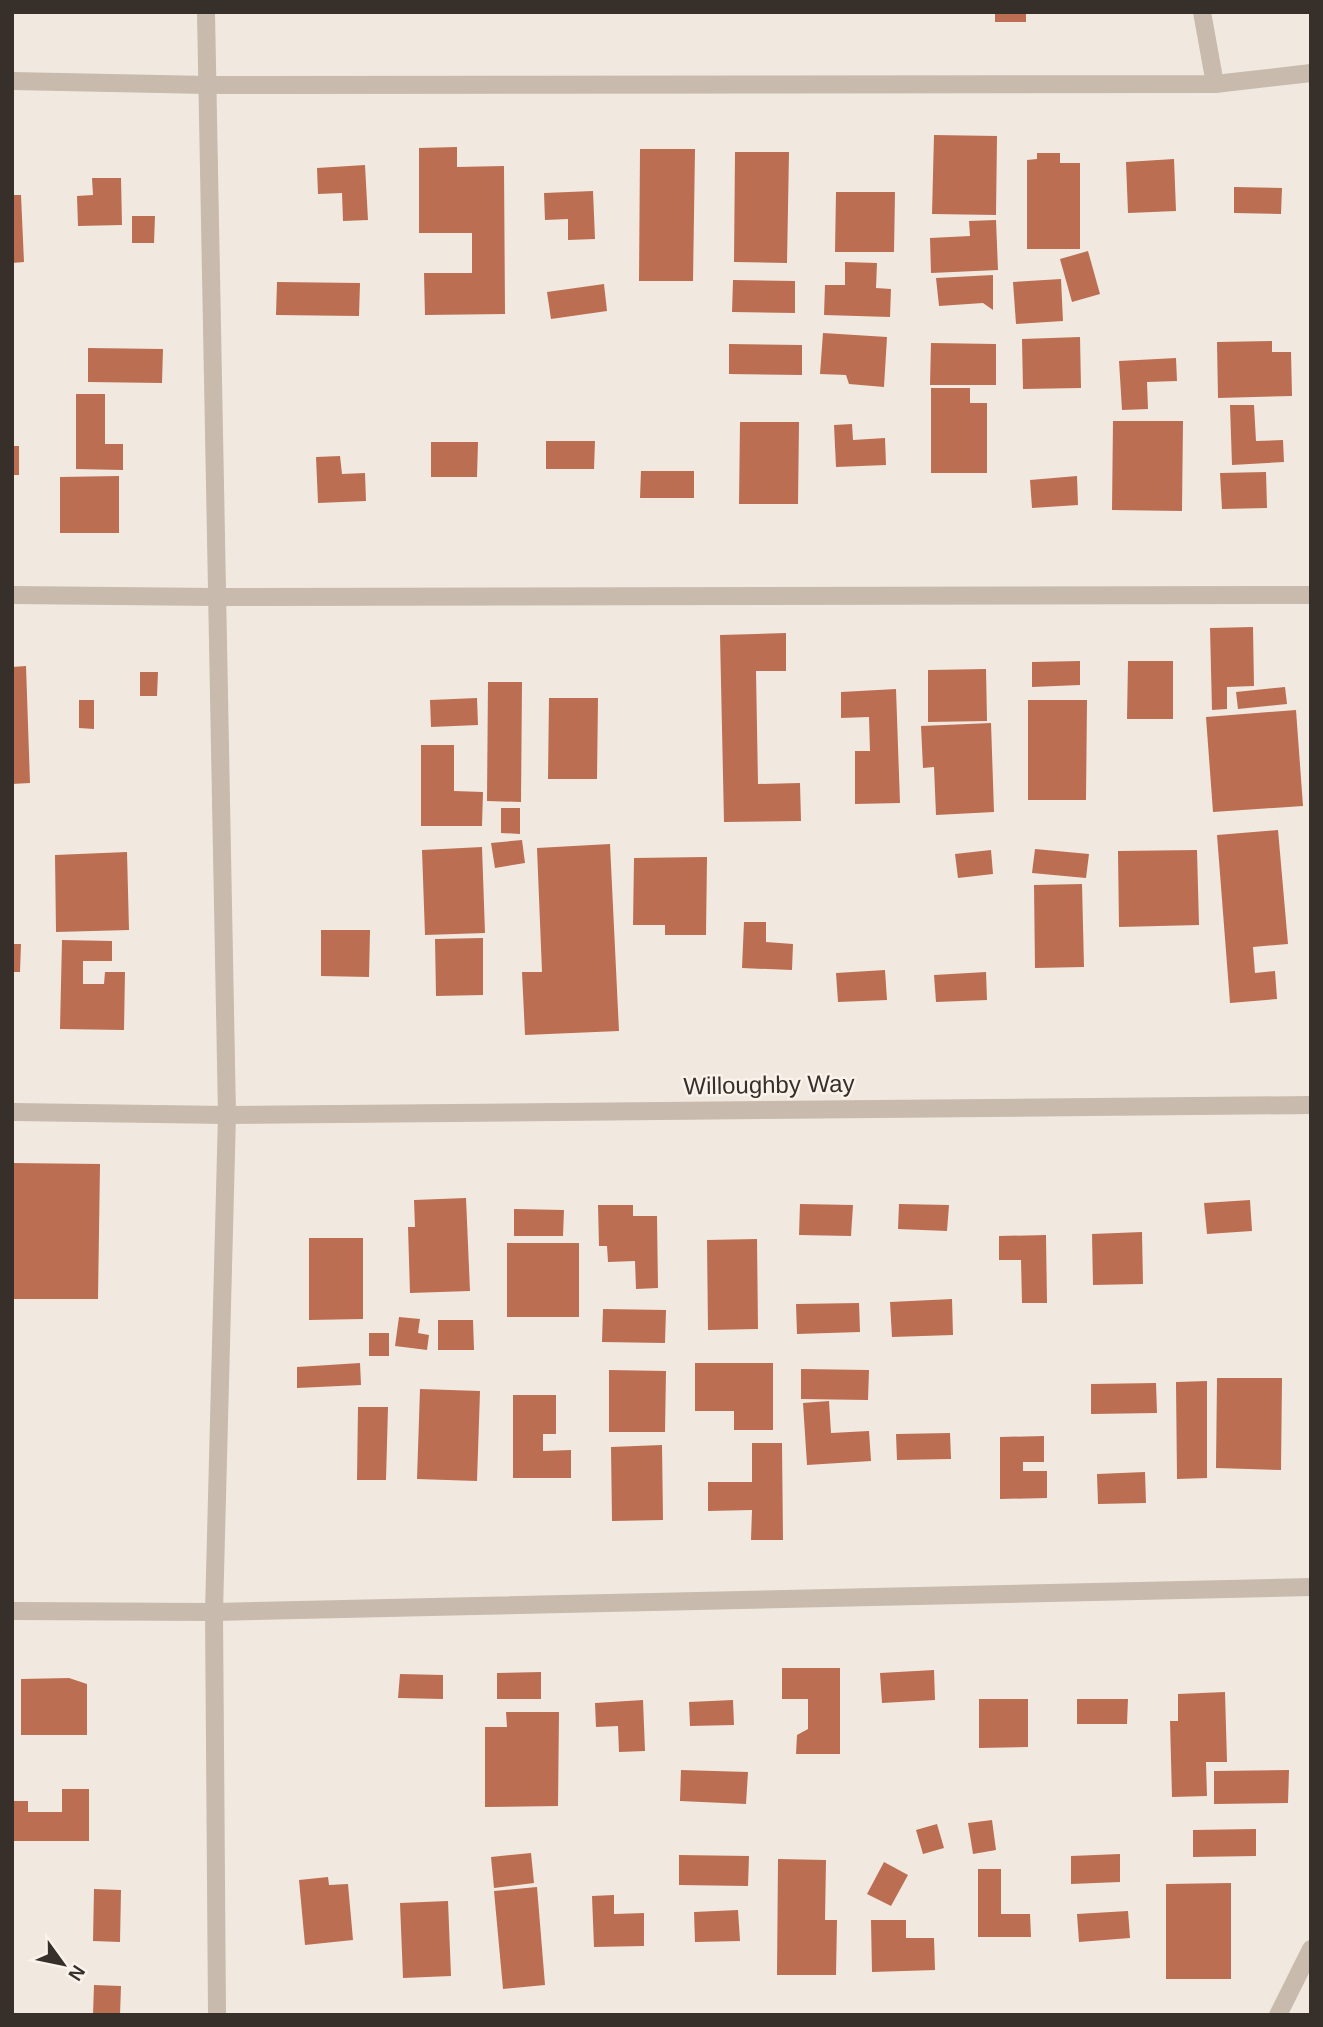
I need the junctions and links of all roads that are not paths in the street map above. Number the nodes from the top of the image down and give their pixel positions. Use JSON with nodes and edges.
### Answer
{"nodes":[{"id":1,"x":206,"y":12,"type":"edge"},
{"id":2,"x":1202,"y":12,"type":"edge"},
{"id":3,"x":1311,"y":73,"type":"edge"},
{"id":4,"x":12,"y":81,"type":"edge"},
{"id":5,"x":208,"y":85,"type":"junction"},
{"id":6,"x":1215,"y":85,"type":"junction"},
{"id":7,"x":12,"y":595,"type":"edge"},
{"id":8,"x":1311,"y":595,"type":"edge"},
{"id":9,"x":216,"y":597,"type":"junction"},
{"id":10,"x":1311,"y":1105,"type":"edge"},
{"id":11,"x":12,"y":1112,"type":"edge"},
{"id":12,"x":227,"y":1115,"type":"junction"},
{"id":13,"x":1311,"y":1587,"type":"edge"},
{"id":14,"x":12,"y":1611,"type":"edge"},
{"id":15,"x":214,"y":1612,"type":"junction"},
{"id":16,"x":1311,"y":1949,"type":"edge"},
{"id":17,"x":217,"y":2015,"type":"edge"},
{"id":18,"x":1278,"y":2015,"type":"edge"}],
"edges":[{"from":1,"to":5,"type":"street"},
{"from":2,"to":6,"type":"street"},
{"from":3,"to":6,"type":"street"},
{"from":4,"to":5,"type":"street"},
{"from":5,"to":6,"type":"street"},
{"from":5,"to":9,"type":"street"},
{"from":7,"to":9,"type":"street"},
{"from":8,"to":9,"type":"street"},
{"from":9,"to":12,"type":"street"},
{"from":10,"to":12,"type":"street","name":"Willoughby Way"},
{"from":11,"to":12,"type":"street","name":"Willoughby Way"},
{"from":12,"to":15,"type":"street"},
{"from":13,"to":15,"type":"street"},
{"from":14,"to":15,"type":"street"},
{"from":15,"to":17,"type":"street"},
{"from":16,"to":18,"type":"street"}]}
